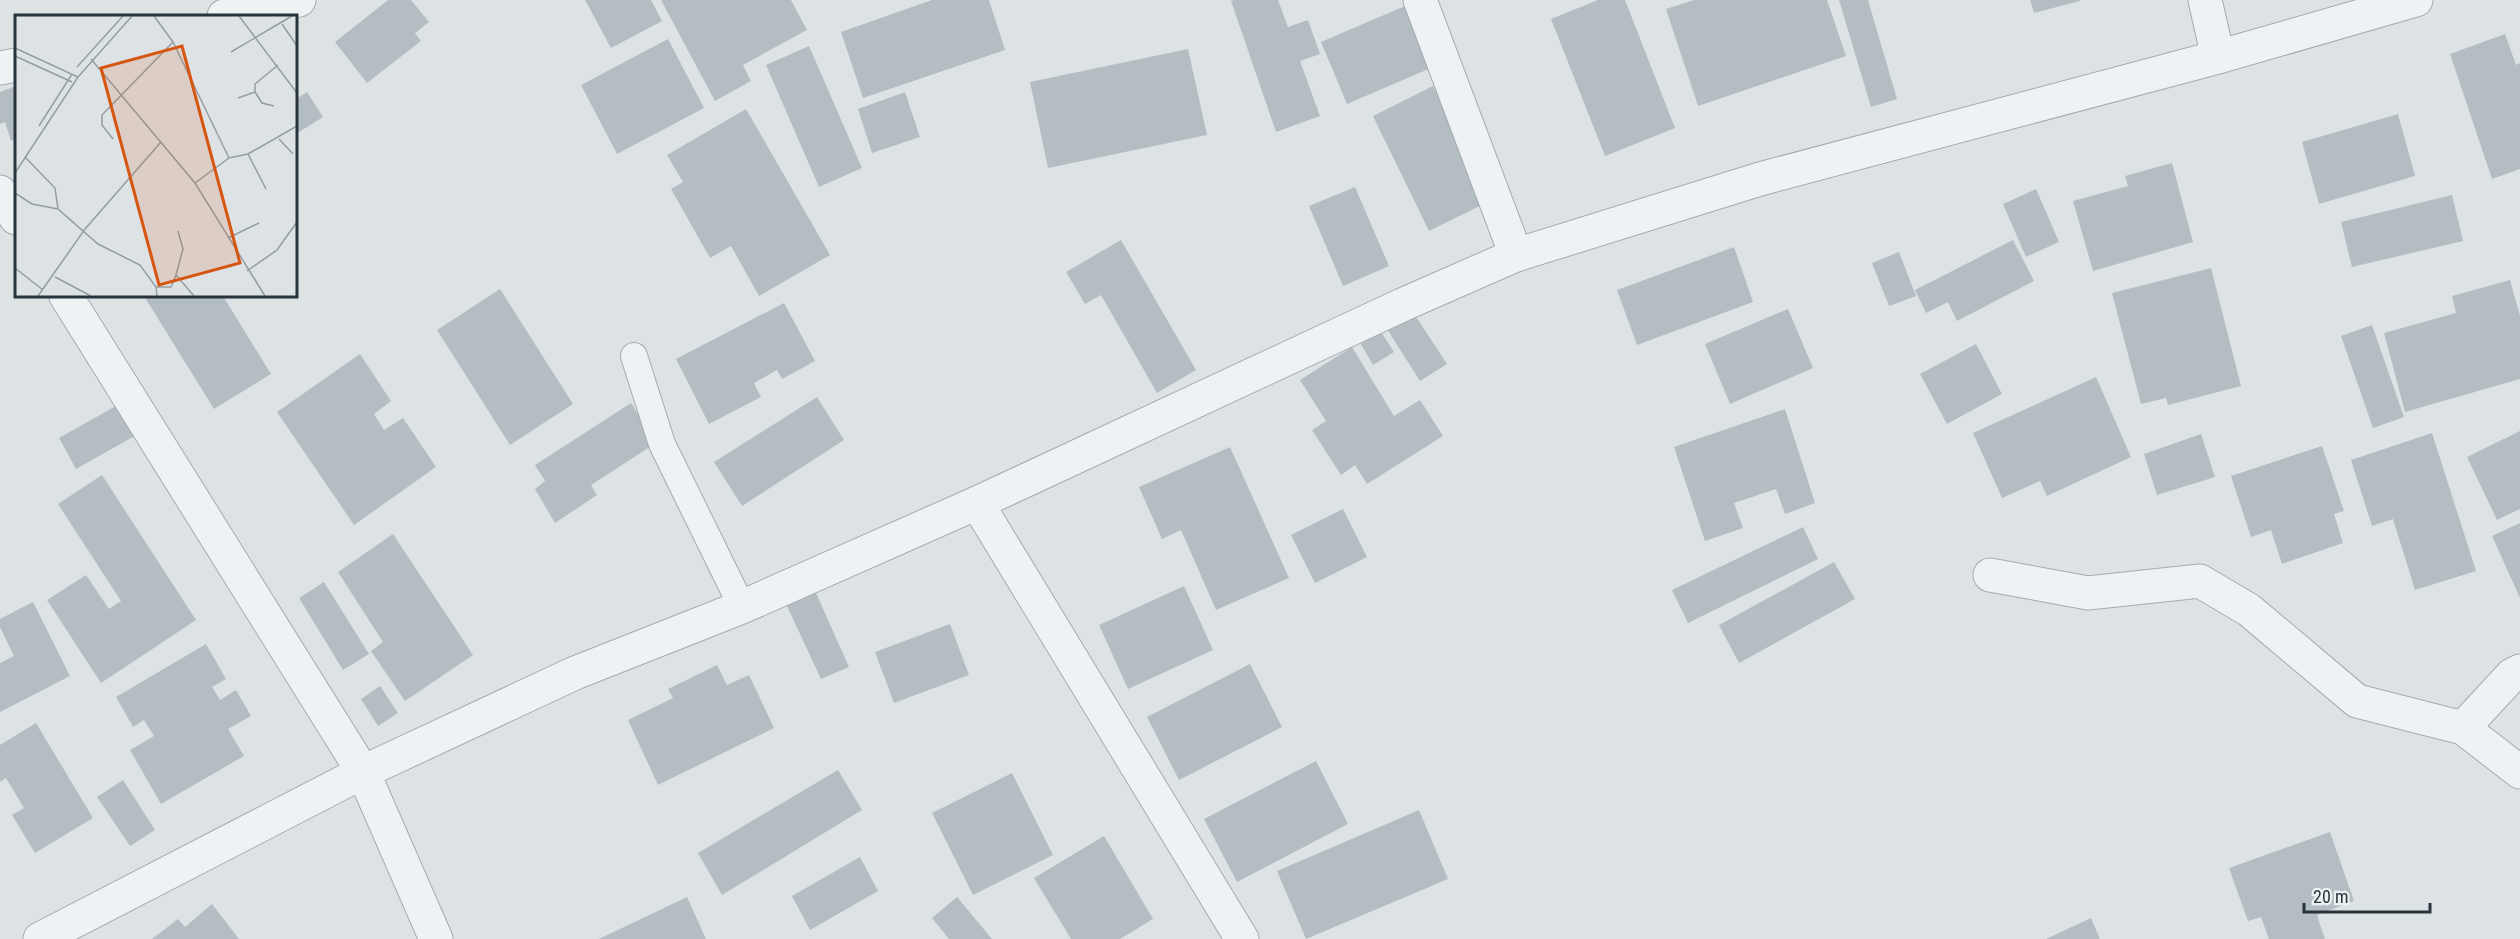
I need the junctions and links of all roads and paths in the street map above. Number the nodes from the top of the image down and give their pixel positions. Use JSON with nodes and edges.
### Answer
{"nodes":[{"id":1,"x":298,"y":0,"type":"edge"},
{"id":2,"x":1420,"y":0,"type":"edge"},
{"id":3,"x":2205,"y":0,"type":"edge"},
{"id":4,"x":2416,"y":0,"type":"edge"},
{"id":5,"x":229,"y":15,"type":"edge"},
{"id":6,"x":2218,"y":57,"type":"junction"},
{"id":7,"x":15,"y":65,"type":"edge"},
{"id":8,"x":0,"y":68,"type":"edge"},
{"id":9,"x":0,"y":192,"type":"edge"},
{"id":10,"x":15,"y":216,"type":"edge"},
{"id":11,"x":1516,"y":255,"type":"junction"},
{"id":12,"x":67,"y":297,"type":"edge"},
{"id":13,"x":634,"y":356,"type":"dead end"},
{"id":14,"x":977,"y":503,"type":"junction"},
{"id":15,"x":1990,"y":575,"type":"dead end"},
{"id":16,"x":742,"y":607,"type":"junction"},
{"id":17,"x":2520,"y":671,"type":"edge"},
{"id":18,"x":2463,"y":728,"type":"junction"},
{"id":19,"x":363,"y":771,"type":"junction"},
{"id":20,"x":2520,"y":772,"type":"edge"},
{"id":21,"x":40,"y":939,"type":"edge"},
{"id":22,"x":436,"y":939,"type":"edge"},
{"id":23,"x":1242,"y":939,"type":"edge"}],
"edges":[{"from":1,"to":5,"type":"street"},
{"from":2,"to":11,"type":"street"},
{"from":3,"to":6,"type":"street"},
{"from":4,"to":6,"type":"street"},
{"from":6,"to":11,"type":"street"},
{"from":7,"to":8,"type":"street"},
{"from":9,"to":10,"type":"street"},
{"from":11,"to":14,"type":"street"},
{"from":12,"to":19,"type":"street"},
{"from":13,"to":16,"type":"lane"},
{"from":14,"to":16,"type":"street"},
{"from":14,"to":23,"type":"street"},
{"from":15,"to":18,"type":"street"},
{"from":16,"to":19,"type":"street"},
{"from":17,"to":18,"type":"street"},
{"from":18,"to":20,"type":"street"},
{"from":19,"to":21,"type":"street"},
{"from":19,"to":22,"type":"street"}]}
